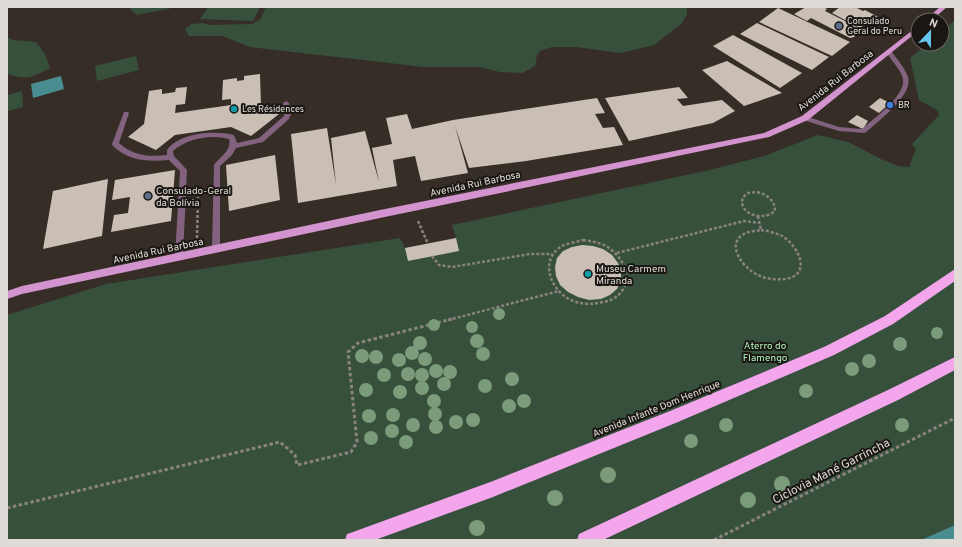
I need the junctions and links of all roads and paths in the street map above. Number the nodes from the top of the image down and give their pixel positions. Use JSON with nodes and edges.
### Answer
{"nodes":[{"id":1,"x":910,"y":35,"type":"edge"},
{"id":2,"x":889,"y":52,"type":"junction"},
{"id":3,"x":286,"y":103,"type":"dead end"},
{"id":4,"x":126,"y":113,"type":"dead end"},
{"id":5,"x":805,"y":118,"type":"junction"},
{"id":6,"x":234,"y":146,"type":"junction"},
{"id":7,"x":171,"y":157,"type":"junction"},
{"id":8,"x":198,"y":190,"type":"dead end"},
{"id":9,"x":412,"y":208,"type":"junction"},
{"id":10,"x":758,"y":216,"type":"junction"},
{"id":11,"x":760,"y":223,"type":"junction"},
{"id":12,"x":761,"y":230,"type":"junction"},
{"id":13,"x":428,"y":244,"type":"dead end"},
{"id":14,"x":216,"y":249,"type":"junction"},
{"id":15,"x":197,"y":253,"type":"junction"},
{"id":16,"x":617,"y":253,"type":"junction"},
{"id":17,"x":552,"y":254,"type":"junction"},
{"id":18,"x":179,"y":256,"type":"junction"},
{"id":19,"x":432,"y":256,"type":"dead end"},
{"id":20,"x":955,"y":274,"type":"edge"},
{"id":21,"x":559,"y":291,"type":"junction"},
{"id":22,"x":7,"y":295,"type":"edge"},
{"id":23,"x":955,"y":363,"type":"edge"},
{"id":24,"x":955,"y":418,"type":"edge"},
{"id":25,"x":7,"y":508,"type":"edge"},
{"id":26,"x":352,"y":540,"type":"edge"},
{"id":27,"x":584,"y":540,"type":"edge"},
{"id":28,"x":714,"y":540,"type":"edge"}],
"edges":[{"from":1,"to":2,"type":"main road","name":"Avenida Rui Barbosa"},
{"from":2,"to":5,"type":"main road","name":"Avenida Rui Barbosa"},
{"from":2,"to":5,"type":"lane"},
{"from":3,"to":6,"type":"lane"},
{"from":4,"to":7,"type":"lane"},
{"from":5,"to":9,"type":"main road","name":"Avenida Rui Barbosa"},
{"from":6,"to":7,"type":"lane"},
{"from":6,"to":14,"type":"lane"},
{"from":7,"to":18,"type":"lane"},
{"from":8,"to":15,"type":"path"},
{"from":9,"to":13,"type":"path"},
{"from":9,"to":14,"type":"main road","name":"Avenida Rui Barbosa"},
{"from":10,"to":10,"type":"path"},
{"from":10,"to":11,"type":"path"},
{"from":11,"to":12,"type":"path"},
{"from":11,"to":16,"type":"path"},
{"from":12,"to":12,"type":"path"},
{"from":14,"to":15,"type":"main road","name":"Avenida Rui Barbosa"},
{"from":15,"to":18,"type":"main road","name":"Avenida Rui Barbosa"},
{"from":16,"to":17,"type":"path"},
{"from":16,"to":21,"type":"path"},
{"from":17,"to":19,"type":"path"},
{"from":17,"to":21,"type":"path"},
{"from":18,"to":22,"type":"main road","name":"Avenida Rui Barbosa"},
{"from":20,"to":26,"type":"highway","name":"Avenida Infante Dom Henrique"},
{"from":21,"to":25,"type":"path"},
{"from":23,"to":27,"type":"highway"},
{"from":24,"to":28,"type":"path","name":"Ciclovia Mané Garrincha"}]}
